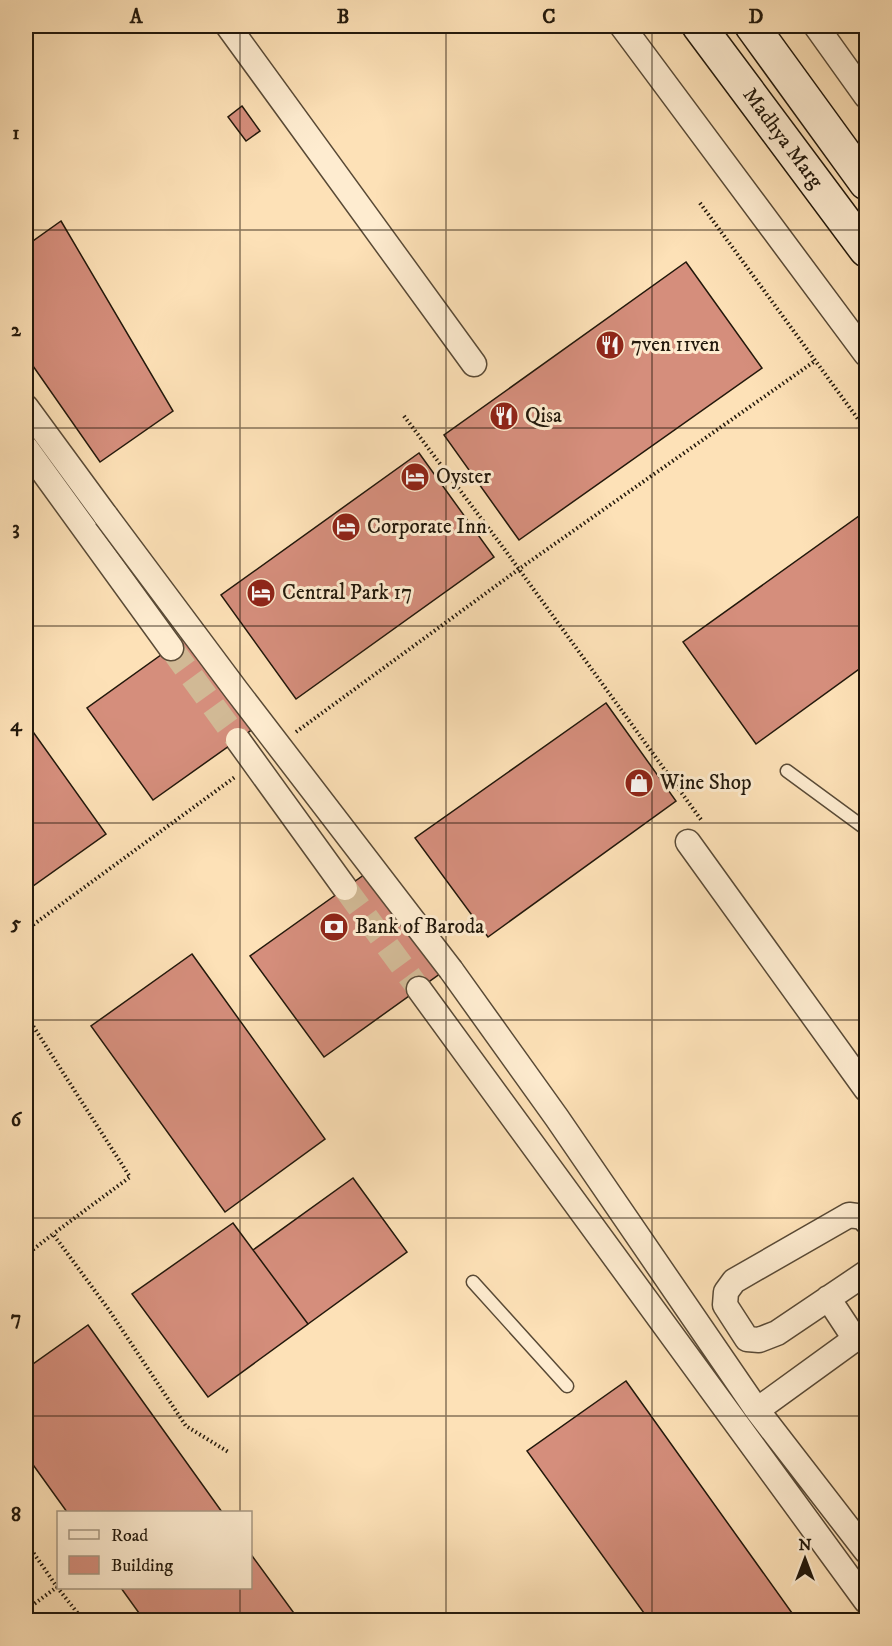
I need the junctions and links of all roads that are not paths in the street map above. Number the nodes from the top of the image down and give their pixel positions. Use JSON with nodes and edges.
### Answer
{"nodes":[{"id":1,"x":228,"y":26,"type":"edge"},
{"id":2,"x":622,"y":26,"type":"edge"},
{"id":3,"x":699,"y":26,"type":"edge"},
{"id":4,"x":752,"y":26,"type":"edge"},
{"id":5,"x":816,"y":26,"type":"edge"},
{"id":6,"x":867,"y":96,"type":"edge"},
{"id":7,"x":867,"y":183,"type":"edge"},
{"id":8,"x":867,"y":250,"type":"edge"},
{"id":9,"x":867,"y":354,"type":"edge"},
{"id":10,"x":474,"y":364,"type":"dead end"},
{"id":11,"x":26,"y":407,"type":"edge"},
{"id":12,"x":26,"y":448,"type":"edge"},
{"id":13,"x":171,"y":648,"type":"tunnel mouth"},
{"id":14,"x":238,"y":740,"type":"tunnel mouth"},
{"id":15,"x":787,"y":771,"type":"dead end"},
{"id":16,"x":867,"y":829,"type":"edge"},
{"id":17,"x":698,"y":835,"type":"road end"},
{"id":18,"x":345,"y":888,"type":"tunnel mouth"},
{"id":19,"x":419,"y":989,"type":"tunnel mouth"},
{"id":20,"x":867,"y":1089,"type":"edge"},
{"id":21,"x":867,"y":1221,"type":"edge"},
{"id":22,"x":867,"y":1273,"type":"edge"},
{"id":23,"x":473,"y":1282,"type":"dead end"},
{"id":24,"x":828,"y":1298,"type":"junction"},
{"id":25,"x":861,"y":1335,"type":"edge"},
{"id":26,"x":567,"y":1386,"type":"dead end"},
{"id":27,"x":757,"y":1410,"type":"junction"},
{"id":28,"x":867,"y":1551,"type":"edge"},
{"id":29,"x":867,"y":1601,"type":"edge"}],
"edges":[{"from":1,"to":10,"type":"street"},
{"from":2,"to":9,"type":"street"},
{"from":3,"to":8,"type":"main road","name":"Madhya Marg"},
{"from":4,"to":7,"type":"main road","name":"Madhya Marg"},
{"from":5,"to":6,"type":"street"},
{"from":11,"to":27,"type":"street","bridge":true},
{"from":12,"to":13,"type":"street"},
{"from":14,"to":18,"type":"street","bridge":true},
{"from":15,"to":16,"type":"lane"},
{"from":17,"to":20,"type":"street"},
{"from":19,"to":29,"type":"street"},
{"from":21,"to":24,"type":"street"},
{"from":22,"to":24,"type":"street"},
{"from":23,"to":26,"type":"lane"},
{"from":24,"to":25,"type":"street"},
{"from":25,"to":27,"type":"street"},
{"from":27,"to":28,"type":"street"}]}
